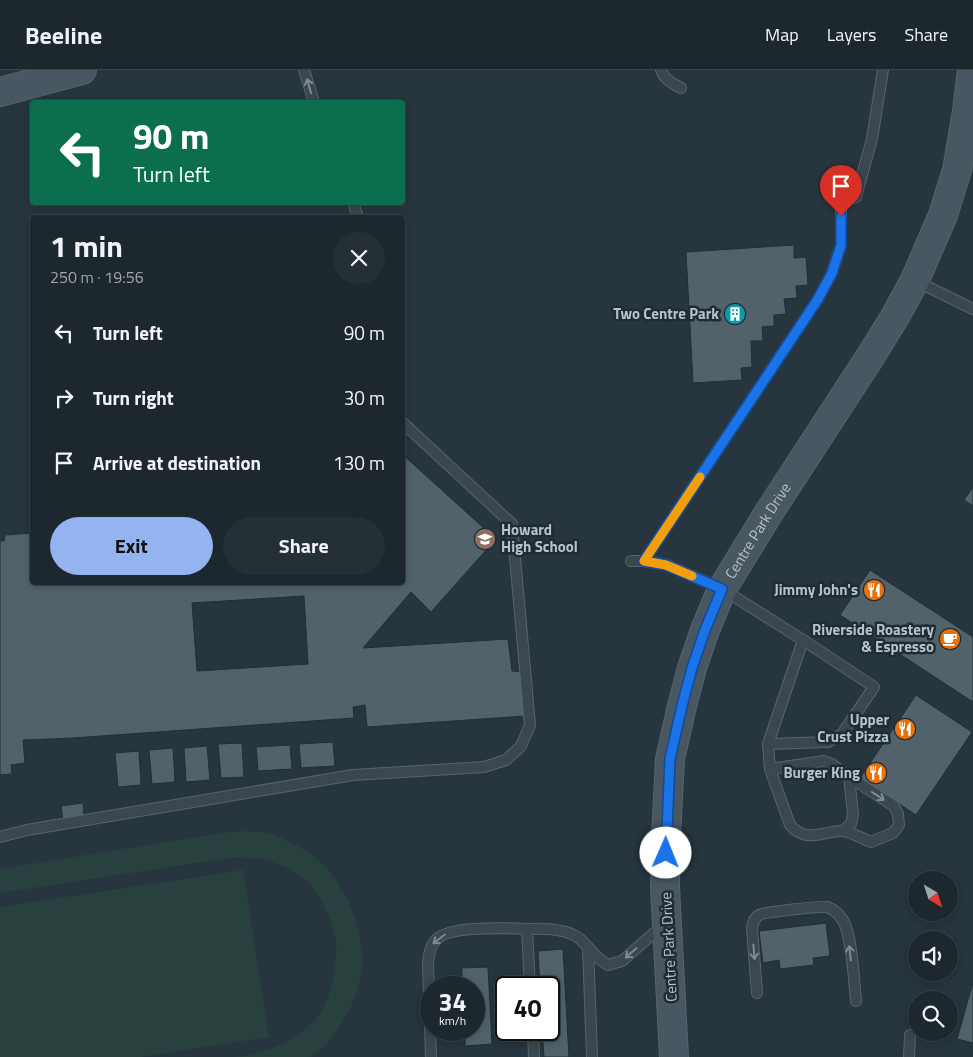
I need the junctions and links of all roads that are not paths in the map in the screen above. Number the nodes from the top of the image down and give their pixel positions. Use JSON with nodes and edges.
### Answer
{"nodes":[{"id":1,"x":82,"y":70,"type":"edge"},
{"id":2,"x":304,"y":70,"type":"edge"},
{"id":3,"x":661,"y":70,"type":"edge"},
{"id":4,"x":883,"y":70,"type":"edge"},
{"id":5,"x":972,"y":70,"type":"edge"},
{"id":6,"x":681,"y":88,"type":"dead end"},
{"id":7,"x":0,"y":92,"type":"edge"},
{"id":8,"x":313,"y":100,"type":"edge"},
{"id":9,"x":915,"y":280,"type":"junction"},
{"id":10,"x":973,"y":308,"type":"edge"},
{"id":11,"x":405,"y":425,"type":"edge"},
{"id":12,"x":631,"y":561,"type":"dead end"},
{"id":13,"x":644,"y":561,"type":"junction"},
{"id":14,"x":722,"y":589,"type":"junction"},
{"id":15,"x":804,"y":640,"type":"junction"},
{"id":16,"x":768,"y":744,"type":"junction"},
{"id":17,"x":770,"y":769,"type":"junction"},
{"id":18,"x":849,"y":777,"type":"junction"},
{"id":19,"x":843,"y":831,"type":"junction"},
{"id":20,"x":0,"y":836,"type":"edge"},
{"id":21,"x":667,"y":921,"type":"junction"},
{"id":22,"x":527,"y":929,"type":"junction"},
{"id":23,"x":588,"y":947,"type":"junction"},
{"id":24,"x":529,"y":976,"type":"edge"},
{"id":25,"x":757,"y":993,"type":"dead end"},
{"id":26,"x":856,"y":1001,"type":"dead end"},
{"id":27,"x":533,"y":1041,"type":"edge"},
{"id":28,"x":910,"y":1041,"type":"edge"},
{"id":29,"x":431,"y":1057,"type":"edge"},
{"id":30,"x":534,"y":1057,"type":"edge"},
{"id":31,"x":592,"y":1057,"type":"edge"},
{"id":32,"x":674,"y":1057,"type":"edge"},
{"id":33,"x":909,"y":1057,"type":"edge"}],
"edges":[{"from":1,"to":7,"type":"street"},
{"from":8,"to":2,"type":"lane","one_way":true},
{"from":3,"to":6,"type":"lane"},
{"from":4,"to":13,"type":"lane"},
{"from":5,"to":9,"type":"street","name":"Centre Park Drive"},
{"from":9,"to":10,"type":"lane"},
{"from":9,"to":14,"type":"street","name":"Centre Park Drive"},
{"from":11,"to":20,"type":"lane"},
{"from":12,"to":13,"type":"lane"},
{"from":13,"to":14,"type":"lane"},
{"from":14,"to":15,"type":"lane"},
{"from":14,"to":21,"type":"street","name":"Centre Park Drive"},
{"from":15,"to":16,"type":"lane"},
{"from":15,"to":16,"type":"lane"},
{"from":16,"to":17,"type":"lane"},
{"from":17,"to":18,"type":"lane"},
{"from":17,"to":19,"type":"lane"},
{"from":18,"to":19,"type":"lane"},
{"from":18,"to":19,"type":"lane","one_way":true},
{"from":21,"to":23,"type":"lane","one_way":true},
{"from":21,"to":32,"type":"street","name":"Centre Park Drive"},
{"from":22,"to":23,"type":"lane"},
{"from":22,"to":24,"type":"lane"},
{"from":22,"to":29,"type":"lane","one_way":true},
{"from":23,"to":31,"type":"lane"},
{"from":26,"to":25,"type":"lane","one_way":true},
{"from":27,"to":30,"type":"lane"},
{"from":28,"to":33,"type":"lane"}]}
